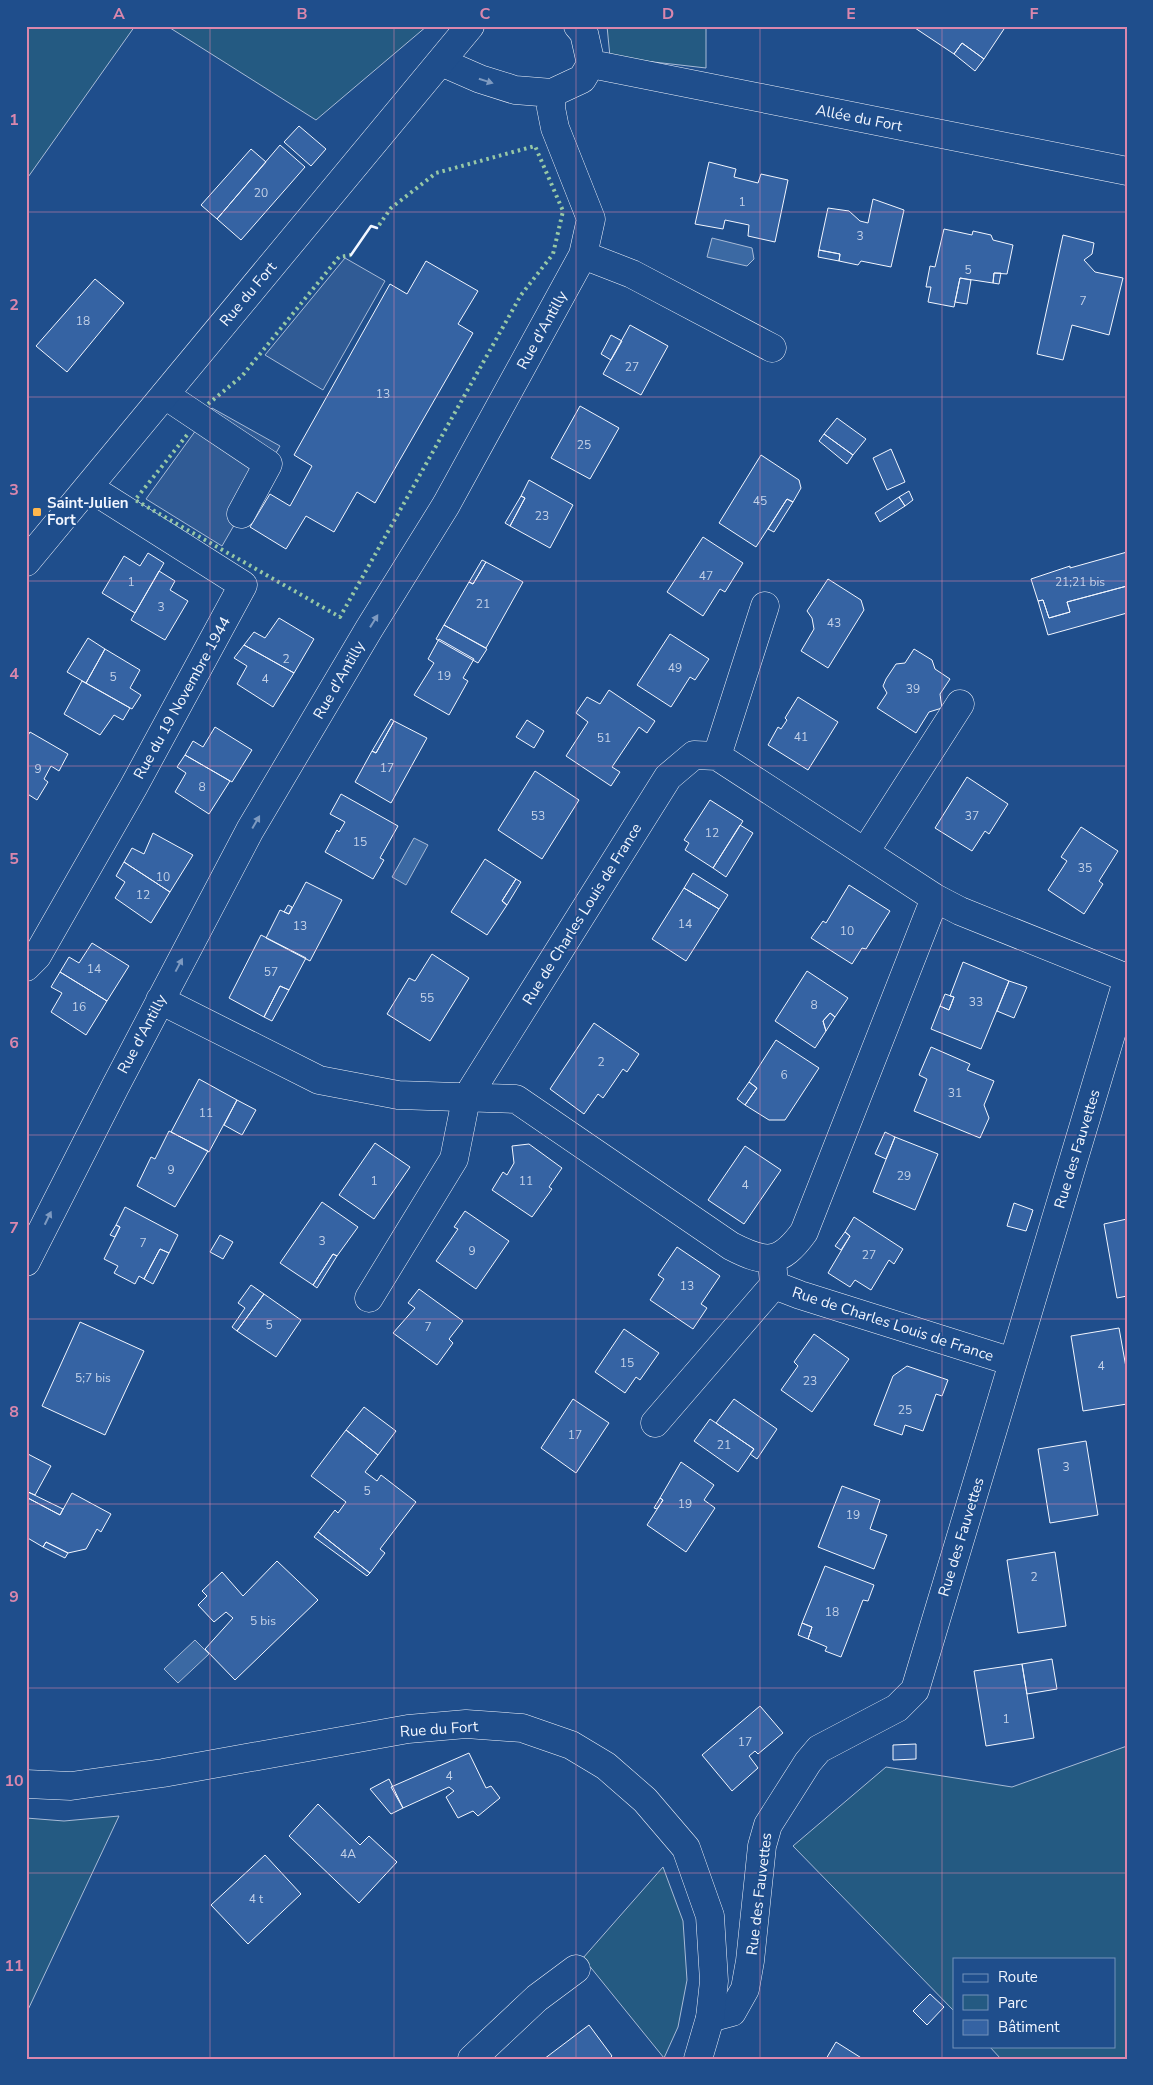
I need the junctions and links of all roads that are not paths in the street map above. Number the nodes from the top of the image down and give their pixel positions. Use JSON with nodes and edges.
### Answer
{"nodes":[{"id":1,"x":470,"y":26,"type":"edge"},
{"id":2,"x":578,"y":26,"type":"edge"},
{"id":3,"x":441,"y":62,"type":"junction"},
{"id":4,"x":591,"y":64,"type":"junction"},
{"id":5,"x":552,"y":93,"type":"junction"},
{"id":6,"x":1127,"y":171,"type":"edge"},
{"id":7,"x":583,"y":255,"type":"junction"},
{"id":8,"x":772,"y":348,"type":"dead end"},
{"id":9,"x":165,"y":395,"type":"junction"},
{"id":10,"x":90,"y":488,"type":"junction"},
{"id":11,"x":240,"y":514,"type":"dead end"},
{"id":12,"x":26,"y":562,"type":"edge"},
{"id":13,"x":765,"y":606,"type":"dead end"},
{"id":14,"x":960,"y":704,"type":"dead end"},
{"id":15,"x":717,"y":756,"type":"junction"},
{"id":16,"x":865,"y":852,"type":"junction"},
{"id":17,"x":935,"y":898,"type":"junction"},
{"id":18,"x":26,"y":967,"type":"edge"},
{"id":19,"x":1127,"y":980,"type":"edge"},
{"id":20,"x":160,"y":1000,"type":"junction"},
{"id":21,"x":466,"y":1099,"type":"junction"},
{"id":22,"x":26,"y":1262,"type":"edge"},
{"id":23,"x":773,"y":1272,"type":"junction"},
{"id":24,"x":369,"y":1298,"type":"dead end"},
{"id":25,"x":1013,"y":1362,"type":"junction"},
{"id":26,"x":655,"y":1423,"type":"dead end"},
{"id":27,"x":26,"y":1784,"type":"edge"},
{"id":28,"x":576,"y":1969,"type":"dead end"},
{"id":29,"x":710,"y":2018,"type":"junction"},
{"id":30,"x":472,"y":2059,"type":"edge"},
{"id":31,"x":698,"y":2059,"type":"edge"}],
"edges":[{"from":1,"to":3,"type":"street","name":"Rue du Fort"},
{"from":2,"to":4,"type":"street"},
{"from":3,"to":5,"type":"street","one_way":true},
{"from":3,"to":9,"type":"street","name":"Rue du Fort"},
{"from":4,"to":5,"type":"street"},
{"from":4,"to":6,"type":"street","name":"Allée du Fort"},
{"from":5,"to":7,"type":"street","name":"Rue d'Antilly"},
{"from":7,"to":8,"type":"street"},
{"from":20,"to":7,"type":"street","name":"Rue d'Antilly","one_way":true},
{"from":9,"to":10,"type":"street","name":"Rue du Fort"},
{"from":9,"to":11,"type":"street"},
{"from":10,"to":12,"type":"street","name":"Rue du Fort"},
{"from":10,"to":18,"type":"street","name":"Rue du 19 Novembre 1944"},
{"from":13,"to":15,"type":"street"},
{"from":14,"to":16,"type":"street"},
{"from":15,"to":16,"type":"street"},
{"from":15,"to":21,"type":"street","name":"Rue de Charles Louis de France"},
{"from":16,"to":17,"type":"street"},
{"from":17,"to":19,"type":"street"},
{"from":17,"to":23,"type":"street","name":"Rue de Charles Louis de France"},
{"from":19,"to":25,"type":"street","name":"Rue des Fauvettes"},
{"from":20,"to":21,"type":"street","name":"Rue de Charles Louis de France"},
{"from":22,"to":20,"type":"street","name":"Rue d'Antilly","one_way":true},
{"from":21,"to":23,"type":"street","name":"Rue de Charles Louis de France"},
{"from":21,"to":24,"type":"street","name":"Rue de Charles Louis de France"},
{"from":23,"to":25,"type":"street","name":"Rue de Charles Louis de France"},
{"from":23,"to":26,"type":"street","name":"Rue de Charles Louis de France"},
{"from":25,"to":29,"type":"street","name":"Rue des Fauvettes"},
{"from":27,"to":29,"type":"street","name":"Rue du Fort"},
{"from":28,"to":30,"type":"street"},
{"from":29,"to":31,"type":"street","name":"Rue du Fort"}]}
